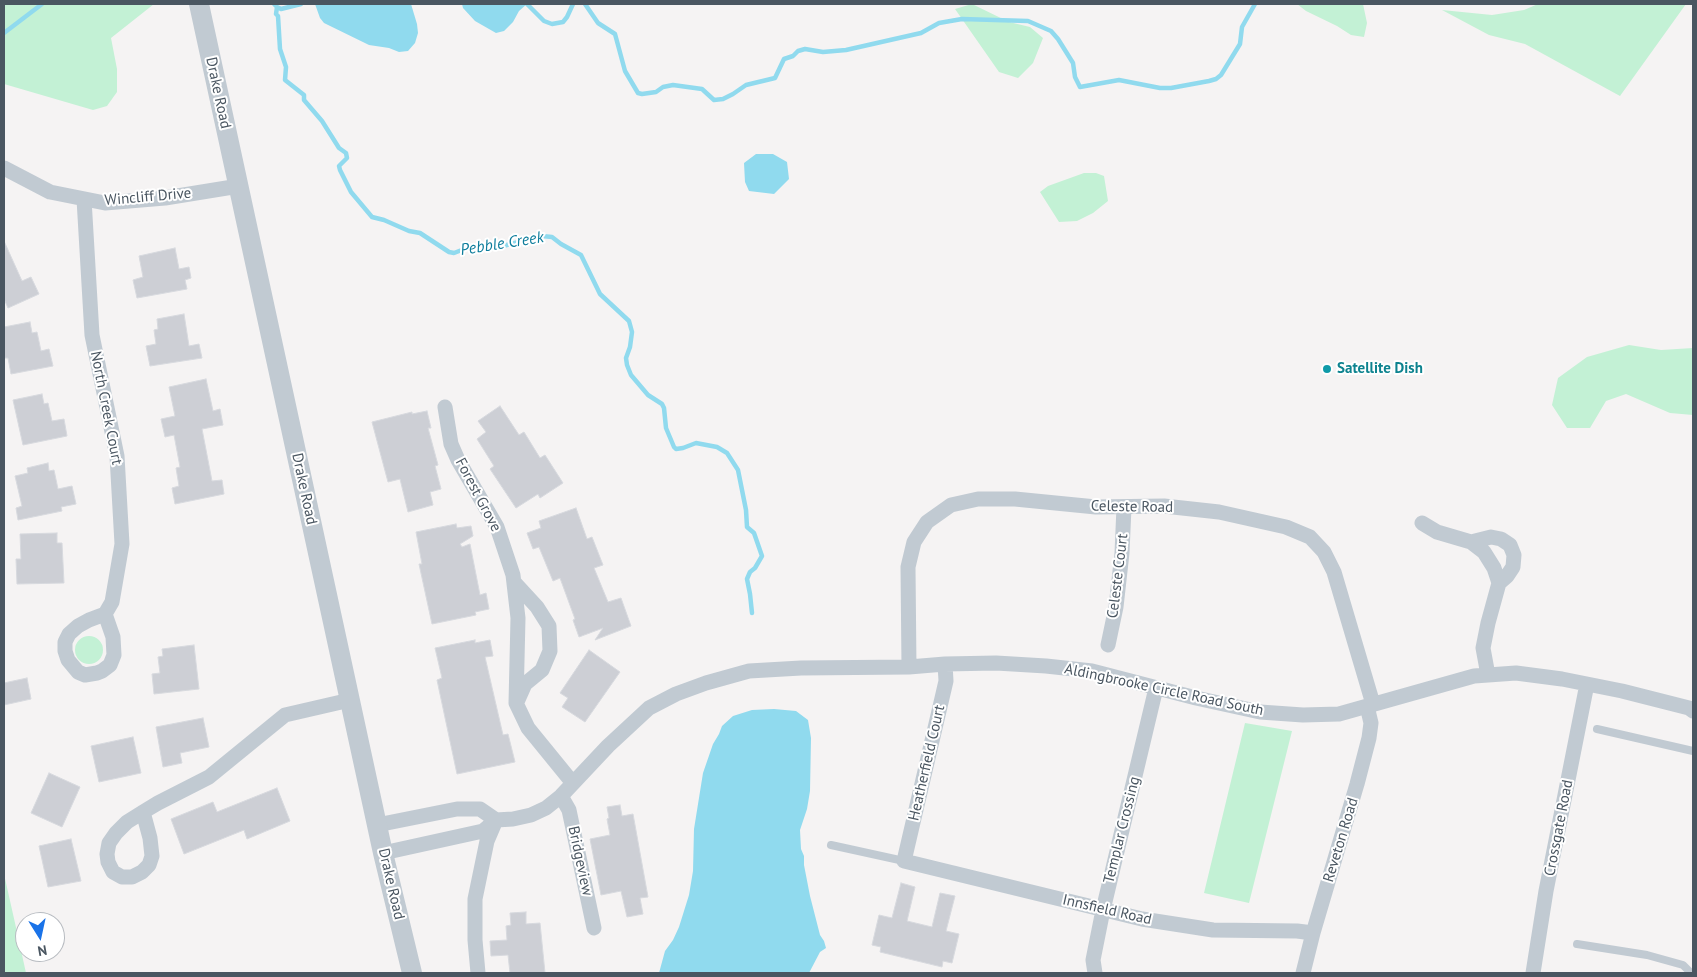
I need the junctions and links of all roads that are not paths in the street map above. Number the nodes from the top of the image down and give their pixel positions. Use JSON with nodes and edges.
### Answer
{"nodes":[{"id":1,"x":199,"y":4,"type":"edge"},
{"id":2,"x":4,"y":168,"type":"edge"},
{"id":3,"x":239,"y":186,"type":"junction"},
{"id":4,"x":84,"y":199,"type":"junction"},
{"id":5,"x":444,"y":407,"type":"dead end"},
{"id":6,"x":1124,"y":507,"type":"junction"},
{"id":7,"x":1422,"y":523,"type":"dead end"},
{"id":8,"x":1471,"y":542,"type":"junction"},
{"id":9,"x":514,"y":582,"type":"junction"},
{"id":10,"x":1499,"y":583,"type":"junction"},
{"id":11,"x":106,"y":614,"type":"dead end"},
{"id":12,"x":1108,"y":645,"type":"dead end"},
{"id":13,"x":945,"y":664,"type":"junction"},
{"id":14,"x":909,"y":668,"type":"junction"},
{"id":15,"x":1488,"y":675,"type":"junction"},
{"id":16,"x":1587,"y":684,"type":"junction"},
{"id":17,"x":1156,"y":688,"type":"junction"},
{"id":18,"x":350,"y":700,"type":"junction"},
{"id":19,"x":516,"y":703,"type":"junction"},
{"id":20,"x":1370,"y":705,"type":"junction"},
{"id":21,"x":1693,"y":711,"type":"edge"},
{"id":22,"x":1597,"y":729,"type":"dead end"},
{"id":23,"x":1693,"y":751,"type":"edge"},
{"id":24,"x":572,"y":782,"type":"junction"},
{"id":25,"x":560,"y":796,"type":"junction"},
{"id":26,"x":143,"y":812,"type":"dead end"},
{"id":27,"x":496,"y":820,"type":"junction"},
{"id":28,"x":377,"y":825,"type":"junction"},
{"id":29,"x":831,"y":845,"type":"dead end"},
{"id":30,"x":383,"y":853,"type":"junction"},
{"id":31,"x":904,"y":861,"type":"junction"},
{"id":32,"x":1103,"y":910,"type":"junction"},
{"id":33,"x":594,"y":928,"type":"dead end"},
{"id":34,"x":1313,"y":933,"type":"junction"},
{"id":35,"x":1577,"y":944,"type":"dead end"},
{"id":36,"x":412,"y":973,"type":"edge"},
{"id":37,"x":478,"y":973,"type":"edge"},
{"id":38,"x":1095,"y":973,"type":"edge"},
{"id":39,"x":1303,"y":973,"type":"edge"},
{"id":40,"x":1533,"y":973,"type":"edge"},
{"id":41,"x":1691,"y":973,"type":"edge"}],
"edges":[{"from":1,"to":3,"type":"street","name":"Drake Road"},
{"from":2,"to":4,"type":"street","name":"Wincliff Drive"},
{"from":3,"to":4,"type":"street","name":"Wincliff Drive"},
{"from":3,"to":18,"type":"street","name":"Drake Road"},
{"from":4,"to":11,"type":"street","name":"North Creek Court"},
{"from":5,"to":9,"type":"street","name":"Forest Grove"},
{"from":6,"to":12,"type":"street","name":"Celeste Court"},
{"from":6,"to":14,"type":"street","name":"Celeste Road"},
{"from":6,"to":20,"type":"street","name":"Celeste Road"},
{"from":7,"to":8,"type":"street"},
{"from":8,"to":10,"type":"street"},
{"from":8,"to":10,"type":"street"},
{"from":9,"to":19,"type":"street","name":"Forest Grove"},
{"from":9,"to":19,"type":"street","name":"Forest Grove"},
{"from":10,"to":15,"type":"street"},
{"from":13,"to":14,"type":"street","name":"Aldingbrooke Circle Road South"},
{"from":13,"to":17,"type":"street","name":"Aldingbrooke Circle Road South"},
{"from":13,"to":31,"type":"street","name":"Heatherfield Court"},
{"from":14,"to":24,"type":"street","name":"Aldingbrooke Circle Road South"},
{"from":15,"to":16,"type":"street","name":"Aldingbrooke Circle Road South"},
{"from":15,"to":20,"type":"street","name":"Aldingbrooke Circle Road South"},
{"from":16,"to":21,"type":"street","name":"Aldingbrooke Circle Road South"},
{"from":16,"to":40,"type":"street","name":"Crossgate Road"},
{"from":17,"to":20,"type":"street","name":"Aldingbrooke Circle Road South"},
{"from":17,"to":32,"type":"street","name":"Templar Crossing"},
{"from":18,"to":26,"type":"street"},
{"from":18,"to":28,"type":"street","name":"Drake Road"},
{"from":19,"to":24,"type":"street","name":"Forest Grove"},
{"from":20,"to":34,"type":"street","name":"Reveton Road"},
{"from":22,"to":23,"type":"lane"},
{"from":24,"to":25,"type":"street","name":"Aldingbrooke Circle Road South"},
{"from":25,"to":27,"type":"street","name":"Aldingbrooke Circle Road South"},
{"from":25,"to":33,"type":"street","name":"Bridgeview"},
{"from":27,"to":28,"type":"street"},
{"from":27,"to":30,"type":"street","name":"Aldingbrooke Circle Road South"},
{"from":27,"to":37,"type":"street"},
{"from":28,"to":30,"type":"street","name":"Drake Road"},
{"from":29,"to":31,"type":"lane"},
{"from":30,"to":36,"type":"street","name":"Drake Road"},
{"from":31,"to":32,"type":"street","name":"Innsfield Road"},
{"from":32,"to":34,"type":"street","name":"Innsfield Road"},
{"from":32,"to":38,"type":"street","name":"Templar Crossing"},
{"from":34,"to":39,"type":"street","name":"Reveton Road"},
{"from":35,"to":41,"type":"lane"}]}
